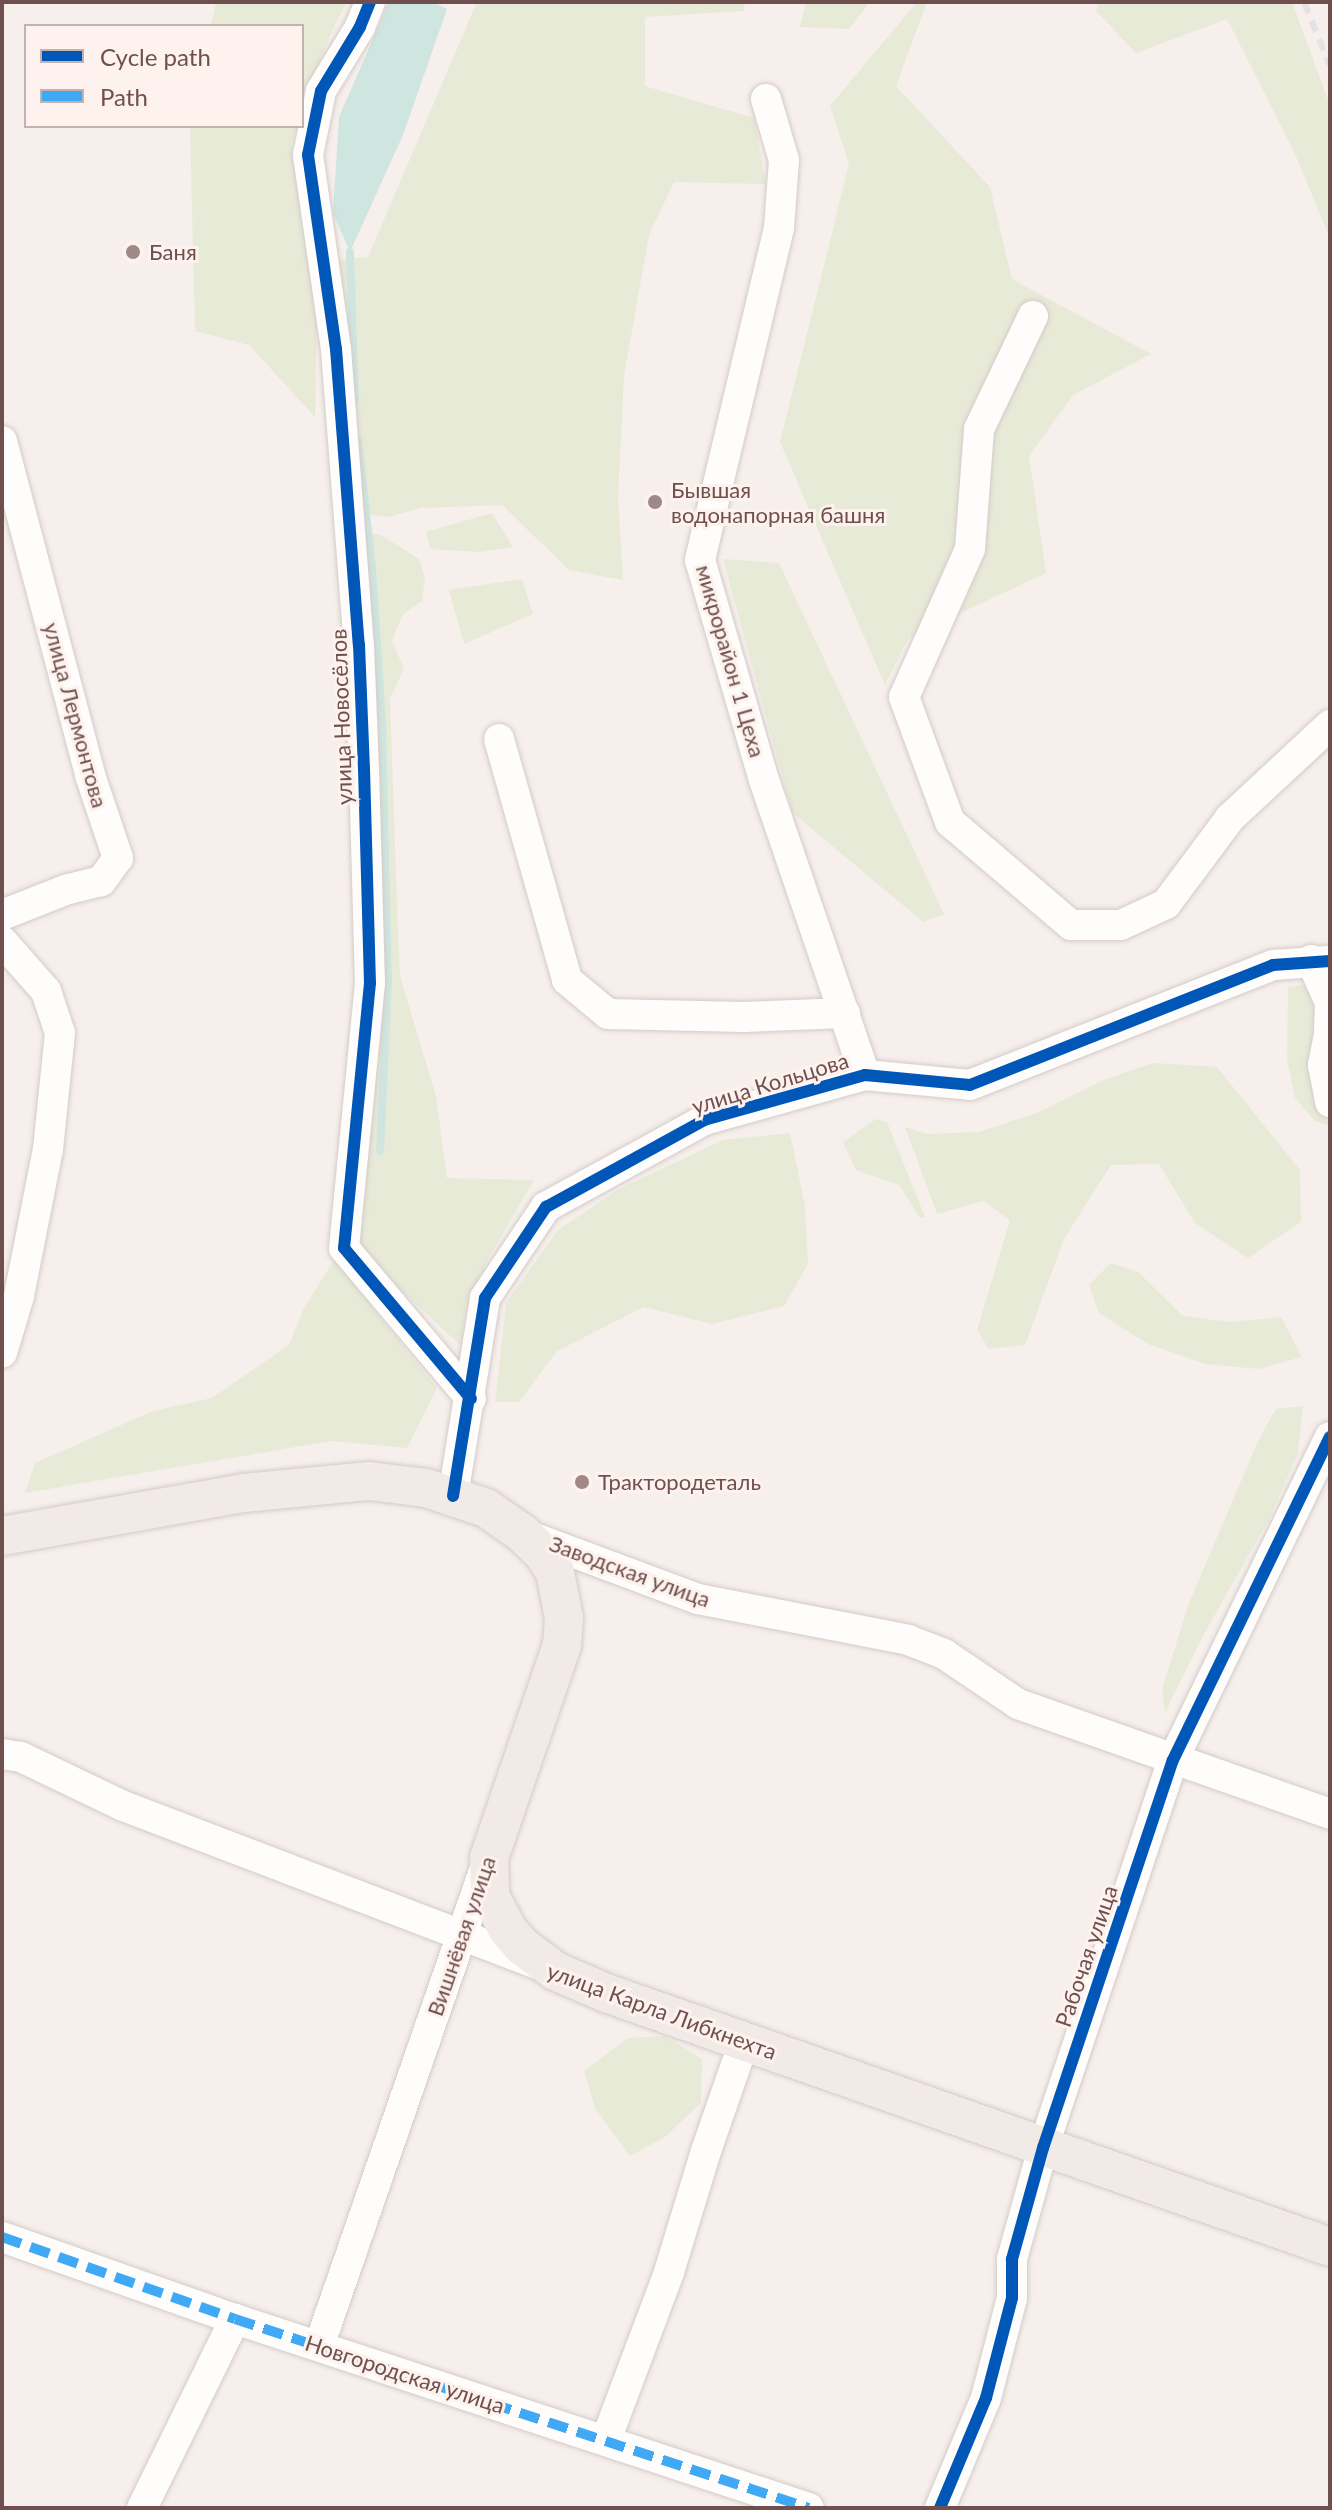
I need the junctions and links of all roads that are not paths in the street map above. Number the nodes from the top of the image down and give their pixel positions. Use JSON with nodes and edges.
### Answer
{"nodes":[{"id":1,"x":370,"y":2,"type":"edge"},
{"id":2,"x":766,"y":99,"type":"dead end"},
{"id":3,"x":1033,"y":316,"type":"dead end"},
{"id":4,"x":2,"y":441,"type":"edge"},
{"id":5,"x":1330,"y":725,"type":"edge"},
{"id":6,"x":499,"y":739,"type":"dead end"},
{"id":7,"x":2,"y":915,"type":"edge"},
{"id":8,"x":2,"y":941,"type":"edge"},
{"id":9,"x":1321,"y":961,"type":"edge"},
{"id":10,"x":845,"y":1013,"type":"junction"},
{"id":11,"x":1330,"y":1030,"type":"edge"},
{"id":12,"x":865,"y":1075,"type":"junction"},
{"id":13,"x":1330,"y":1102,"type":"edge"},
{"id":14,"x":2,"y":1353,"type":"edge"},
{"id":15,"x":471,"y":1399,"type":"junction"},
{"id":16,"x":1330,"y":1437,"type":"edge"},
{"id":17,"x":453,"y":1496,"type":"junction"},
{"id":18,"x":3,"y":1527,"type":"edge"},
{"id":19,"x":522,"y":1533,"type":"junction"},
{"id":20,"x":2,"y":1754,"type":"edge"},
{"id":21,"x":1173,"y":1760,"type":"junction"},
{"id":22,"x":1330,"y":1814,"type":"edge"},
{"id":23,"x":489,"y":1858,"type":"junction"},
{"id":24,"x":462,"y":1937,"type":"junction"},
{"id":25,"x":555,"y":1971,"type":"junction"},
{"id":26,"x":744,"y":2042,"type":"junction"},
{"id":27,"x":1043,"y":2148,"type":"junction"},
{"id":28,"x":2,"y":2237,"type":"edge"},
{"id":29,"x":1330,"y":2247,"type":"edge"},
{"id":30,"x":235,"y":2319,"type":"junction"},
{"id":31,"x":319,"y":2346,"type":"junction"},
{"id":32,"x":606,"y":2440,"type":"junction"},
{"id":33,"x":142,"y":2508,"type":"edge"},
{"id":34,"x":809,"y":2508,"type":"edge"},
{"id":35,"x":940,"y":2508,"type":"edge"}],
"edges":[{"from":1,"to":15,"type":"street","name":"улица Новосёлов"},
{"from":2,"to":10,"type":"street","name":"микрорайон 1 Цеха"},
{"from":3,"to":5,"type":"street"},
{"from":4,"to":7,"type":"street","name":"улица Лермонтова"},
{"from":6,"to":10,"type":"street"},
{"from":8,"to":14,"type":"street"},
{"from":9,"to":11,"type":"street"},
{"from":9,"to":12,"type":"street","name":"улица Кольцова"},
{"from":10,"to":12,"type":"street","name":"микрорайон 1 Цеха"},
{"from":11,"to":13,"type":"street"},
{"from":12,"to":15,"type":"street","name":"улица Кольцова"},
{"from":15,"to":17,"type":"street","name":"улица Кольцова"},
{"from":16,"to":21,"type":"street","name":"Рабочая улица"},
{"from":17,"to":18,"type":"main road","name":"Заводская улица"},
{"from":17,"to":19,"type":"main road","name":"Заводская улица"},
{"from":19,"to":21,"type":"street","name":"Заводская улица"},
{"from":19,"to":23,"type":"main road","name":"Вишнёвая улица"},
{"from":20,"to":24,"type":"street","name":"улица Карла Либкнехта"},
{"from":21,"to":22,"type":"street","name":"Заводская улица"},
{"from":21,"to":27,"type":"street","name":"Рабочая улица"},
{"from":23,"to":24,"type":"street","name":"Вишнёвая улица"},
{"from":23,"to":25,"type":"main road"},
{"from":24,"to":25,"type":"street","name":"улица Карла Либкнехта"},
{"from":24,"to":31,"type":"street","name":"Вишнёвая улица"},
{"from":25,"to":26,"type":"main road","name":"улица Карла Либкнехта"},
{"from":26,"to":27,"type":"main road","name":"улица Карла Либкнехта"},
{"from":26,"to":32,"type":"street"},
{"from":27,"to":29,"type":"main road","name":"улица Карла Либкнехта"},
{"from":27,"to":35,"type":"street","name":"Рабочая улица"},
{"from":28,"to":30,"type":"street","name":"Новгородская улица"},
{"from":30,"to":31,"type":"street","name":"Новгородская улица"},
{"from":30,"to":33,"type":"street"},
{"from":31,"to":32,"type":"street","name":"Новгородская улица"},
{"from":32,"to":34,"type":"street","name":"Новгородская улица"}]}
